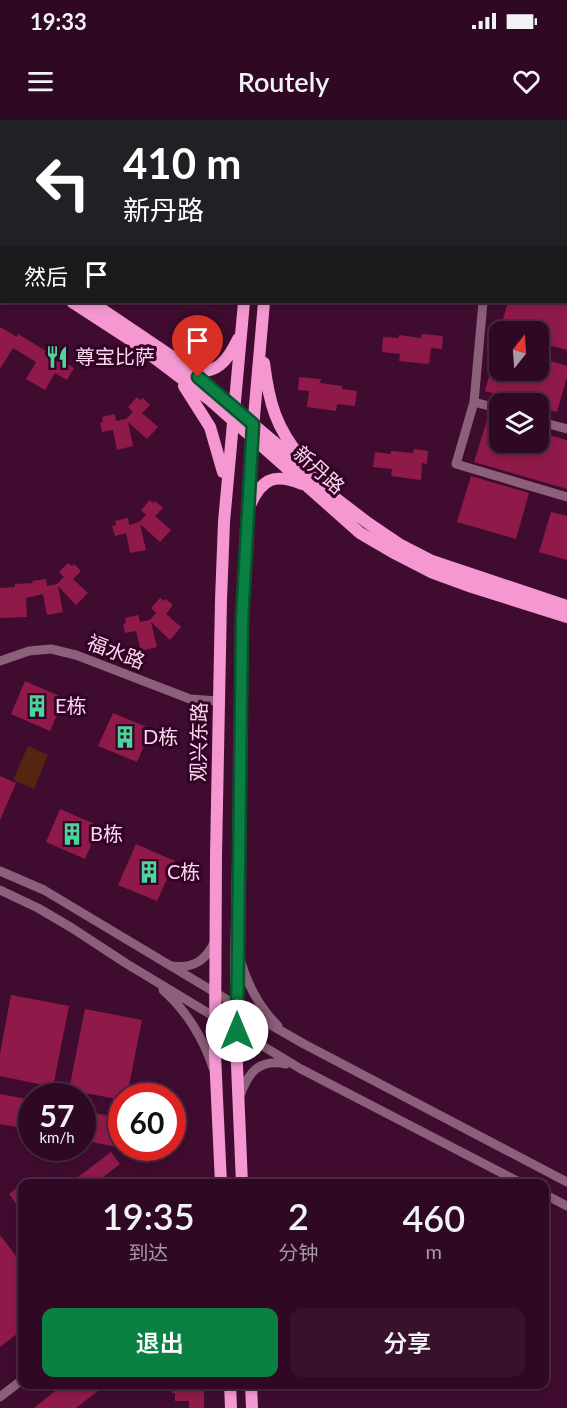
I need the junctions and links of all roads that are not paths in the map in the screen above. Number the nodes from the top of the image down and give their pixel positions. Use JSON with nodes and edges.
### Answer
{"nodes":[{"id":1,"x":74,"y":303,"type":"edge"},
{"id":2,"x":92,"y":303,"type":"edge"},
{"id":3,"x":244,"y":303,"type":"edge"},
{"id":4,"x":264,"y":303,"type":"edge"},
{"id":5,"x":483,"y":303,"type":"edge"},
{"id":6,"x":241,"y":330,"type":"junction"},
{"id":7,"x":261,"y":338,"type":"junction"},
{"id":8,"x":184,"y":366,"type":"junction"},
{"id":9,"x":167,"y":367,"type":"junction"},
{"id":10,"x":474,"y":402,"type":"junction"},
{"id":11,"x":489,"y":407,"type":"edge"},
{"id":12,"x":233,"y":413,"type":"junction"},
{"id":13,"x":549,"y":424,"type":"edge"},
{"id":14,"x":567,"y":429,"type":"edge"},
{"id":15,"x":253,"y":430,"type":"junction"},
{"id":16,"x":308,"y":488,"type":"junction"},
{"id":17,"x":226,"y":489,"type":"junction"},
{"id":18,"x":567,"y":496,"type":"edge"},
{"id":19,"x":334,"y":497,"type":"junction"},
{"id":20,"x":247,"y":512,"type":"junction"},
{"id":21,"x":567,"y":607,"type":"edge"},
{"id":22,"x":0,"y":661,"type":"edge"},
{"id":23,"x":219,"y":701,"type":"junction"},
{"id":24,"x":0,"y":871,"type":"edge"},
{"id":25,"x":0,"y":890,"type":"edge"},
{"id":26,"x":215,"y":941,"type":"junction"},
{"id":27,"x":237,"y":945,"type":"junction"},
{"id":28,"x":170,"y":965,"type":"junction"},
{"id":29,"x":150,"y":978,"type":"junction"},
{"id":30,"x":215,"y":992,"type":"junction"},
{"id":31,"x":236,"y":1005,"type":"junction"},
{"id":32,"x":215,"y":1017,"type":"junction"},
{"id":33,"x":237,"y":1031,"type":"junction"},
{"id":34,"x":284,"y":1032,"type":"junction"},
{"id":35,"x":301,"y":1069,"type":"junction"},
{"id":36,"x":216,"y":1078,"type":"junction"},
{"id":37,"x":238,"y":1104,"type":"junction"},
{"id":38,"x":221,"y":1179,"type":"edge"},
{"id":39,"x":242,"y":1179,"type":"edge"},
{"id":40,"x":513,"y":1179,"type":"edge"},
{"id":41,"x":567,"y":1182,"type":"edge"},
{"id":42,"x":549,"y":1197,"type":"edge"},
{"id":43,"x":567,"y":1206,"type":"edge"},
{"id":44,"x":18,"y":1383,"type":"edge"},
{"id":45,"x":230,"y":1389,"type":"edge"},
{"id":46,"x":251,"y":1389,"type":"edge"},
{"id":47,"x":0,"y":1398,"type":"edge"},
{"id":48,"x":231,"y":1408,"type":"edge"},
{"id":49,"x":252,"y":1408,"type":"edge"}],
"edges":[{"from":1,"to":9,"type":"main road","name":"新丹路"},
{"from":2,"to":8,"type":"main road","name":"新丹路"},
{"from":3,"to":6,"type":"main road","name":"观兴东路"},
{"from":4,"to":7,"type":"main road","name":"观兴东路"},
{"from":5,"to":10,"type":"street"},
{"from":6,"to":8,"type":"main road"},
{"from":6,"to":12,"type":"main road","name":"观兴东路"},
{"from":7,"to":15,"type":"main road","name":"观兴东路"},
{"from":7,"to":19,"type":"main road"},
{"from":8,"to":12,"type":"main road","name":"新丹路"},
{"from":9,"to":12,"type":"main road","name":"新丹路"},
{"from":9,"to":17,"type":"main road"},
{"from":10,"to":11,"type":"street"},
{"from":10,"to":18,"type":"street"},
{"from":12,"to":15,"type":"main road","name":"新丹路"},
{"from":12,"to":17,"type":"main road","name":"观兴东路"},
{"from":13,"to":14,"type":"street"},
{"from":15,"to":16,"type":"main road","name":"新丹路"},
{"from":15,"to":19,"type":"main road","name":"新丹路"},
{"from":15,"to":20,"type":"main road","name":"观兴东路"},
{"from":16,"to":20,"type":"main road"},
{"from":16,"to":21,"type":"main road","name":"新丹路"},
{"from":17,"to":23,"type":"main road","name":"观兴东路"},
{"from":19,"to":21,"type":"main road","name":"新丹路"},
{"from":20,"to":27,"type":"main road","name":"观兴东路"},
{"from":22,"to":23,"type":"street","name":"福水路"},
{"from":23,"to":26,"type":"main road","name":"观兴东路"},
{"from":24,"to":28,"type":"street"},
{"from":25,"to":29,"type":"street"},
{"from":26,"to":28,"type":"street"},
{"from":26,"to":30,"type":"main road","name":"观兴东路"},
{"from":27,"to":31,"type":"main road","name":"观兴东路"},
{"from":27,"to":34,"type":"street"},
{"from":28,"to":30,"type":"street"},
{"from":29,"to":32,"type":"street"},
{"from":29,"to":36,"type":"street"},
{"from":30,"to":31,"type":"street"},
{"from":30,"to":32,"type":"main road","name":"观兴东路"},
{"from":31,"to":33,"type":"main road","name":"观兴东路"},
{"from":31,"to":34,"type":"street"},
{"from":32,"to":33,"type":"street"},
{"from":32,"to":36,"type":"main road","name":"观兴东路"},
{"from":33,"to":35,"type":"street"},
{"from":33,"to":37,"type":"main road","name":"观兴东路"},
{"from":34,"to":41,"type":"street"},
{"from":35,"to":37,"type":"street"},
{"from":35,"to":40,"type":"street"},
{"from":36,"to":38,"type":"main road","name":"观兴东路"},
{"from":37,"to":39,"type":"main road","name":"观兴东路"},
{"from":42,"to":43,"type":"street"},
{"from":44,"to":47,"type":"street"},
{"from":45,"to":48,"type":"main road"},
{"from":46,"to":49,"type":"main road"}]}
